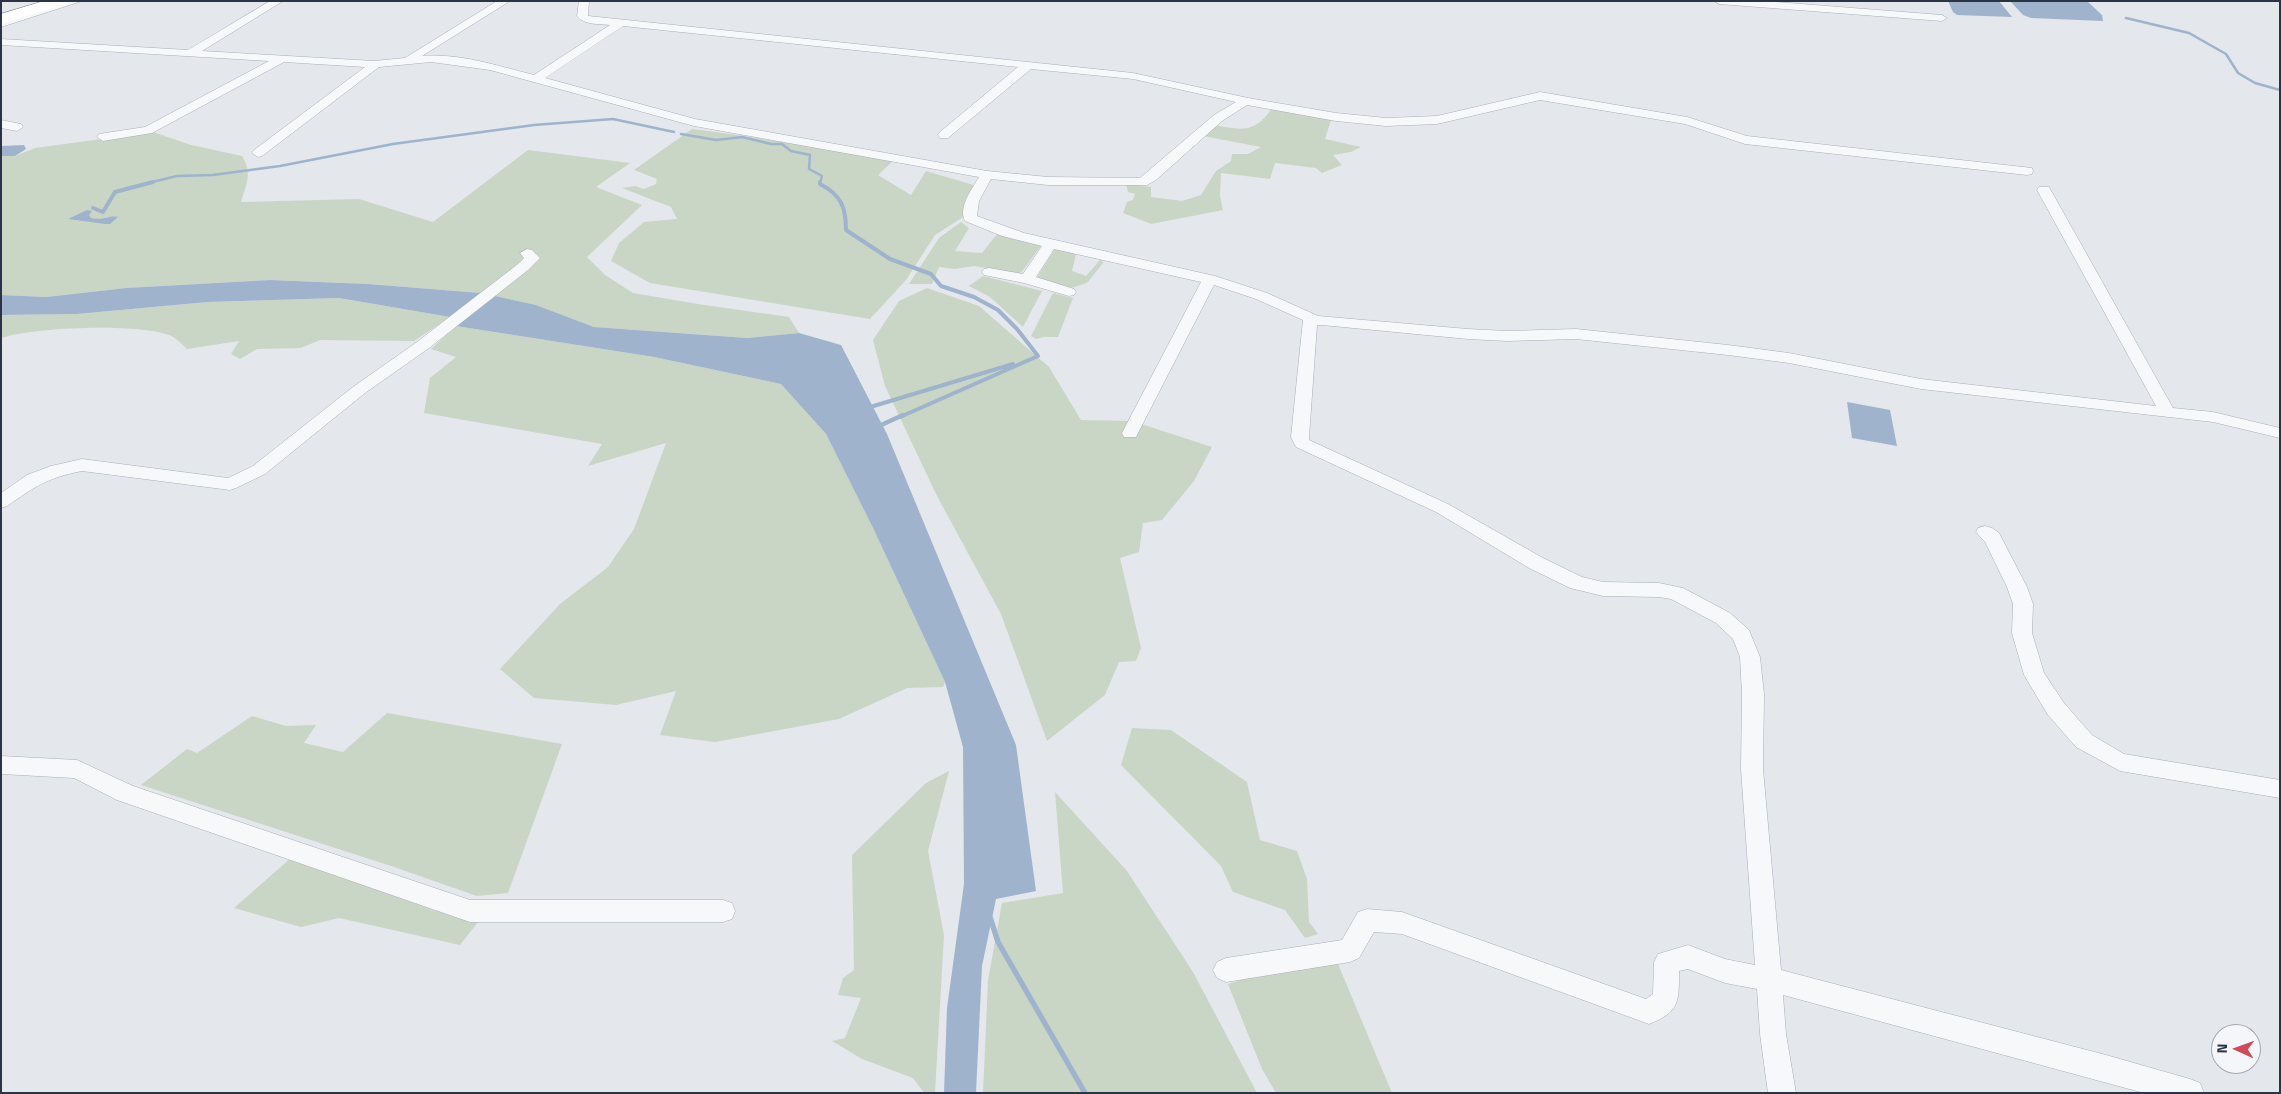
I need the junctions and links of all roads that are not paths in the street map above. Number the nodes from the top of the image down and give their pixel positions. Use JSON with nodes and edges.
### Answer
{"nodes":[{"id":1,"x":61,"y":1,"type":"edge"},
{"id":2,"x":77,"y":1,"type":"edge"},
{"id":3,"x":278,"y":1,"type":"edge"},
{"id":4,"x":505,"y":1,"type":"edge"},
{"id":5,"x":584,"y":1,"type":"edge"},
{"id":6,"x":1719,"y":1,"type":"edge"},
{"id":7,"x":1942,"y":18,"type":"dead end"},
{"id":8,"x":1,"y":19,"type":"edge"},
{"id":9,"x":620,"y":23,"type":"junction"},
{"id":10,"x":1,"y":24,"type":"edge"},
{"id":11,"x":1,"y":42,"type":"edge"},
{"id":12,"x":192,"y":52,"type":"junction"},
{"id":13,"x":281,"y":59,"type":"junction"},
{"id":14,"x":405,"y":62,"type":"junction"},
{"id":15,"x":376,"y":64,"type":"junction"},
{"id":16,"x":1027,"y":66,"type":"junction"},
{"id":17,"x":535,"y":80,"type":"junction"},
{"id":18,"x":1245,"y":101,"type":"junction"},
{"id":19,"x":1,"y":124,"type":"edge"},
{"id":20,"x":17,"y":127,"type":"dead end"},
{"id":21,"x":944,"y":135,"type":"dead end"},
{"id":22,"x":103,"y":137,"type":"dead end"},
{"id":23,"x":258,"y":153,"type":"dead end"},
{"id":24,"x":2027,"y":171,"type":"dead end"},
{"id":25,"x":987,"y":175,"type":"junction"},
{"id":26,"x":2044,"y":190,"type":"dead end"},
{"id":27,"x":1051,"y":244,"type":"junction"},
{"id":28,"x":525,"y":260,"type":"dead end"},
{"id":29,"x":989,"y":272,"type":"dead end"},
{"id":30,"x":1027,"y":278,"type":"junction"},
{"id":31,"x":1210,"y":279,"type":"junction"},
{"id":32,"x":1069,"y":292,"type":"dead end"},
{"id":33,"x":1310,"y":322,"type":"junction"},
{"id":34,"x":2167,"y":411,"type":"junction"},
{"id":35,"x":2280,"y":432,"type":"edge"},
{"id":36,"x":1130,"y":433,"type":"dead end"},
{"id":37,"x":1,"y":502,"type":"edge"},
{"id":38,"x":1985,"y":532,"type":"dead end"},
{"id":39,"x":1,"y":765,"type":"edge"},
{"id":40,"x":2280,"y":789,"type":"edge"},
{"id":41,"x":723,"y":910,"type":"dead end"},
{"id":42,"x":1226,"y":970,"type":"dead end"},
{"id":43,"x":1768,"y":979,"type":"junction"},
{"id":44,"x":1782,"y":1093,"type":"edge"},
{"id":45,"x":2190,"y":1093,"type":"edge"}],
"edges":[{"from":1,"to":8,"type":"highway"},
{"from":2,"to":10,"type":"street"},
{"from":3,"to":12,"type":"street"},
{"from":4,"to":14,"type":"street"},
{"from":5,"to":9,"type":"street"},
{"from":6,"to":7,"type":"street"},
{"from":9,"to":16,"type":"street"},
{"from":9,"to":17,"type":"street"},
{"from":11,"to":12,"type":"street"},
{"from":12,"to":13,"type":"street"},
{"from":13,"to":15,"type":"street"},
{"from":13,"to":22,"type":"street"},
{"from":14,"to":15,"type":"street"},
{"from":14,"to":17,"type":"street"},
{"from":15,"to":23,"type":"street"},
{"from":16,"to":18,"type":"street"},
{"from":16,"to":21,"type":"street"},
{"from":17,"to":25,"type":"street"},
{"from":18,"to":24,"type":"street"},
{"from":18,"to":25,"type":"street"},
{"from":19,"to":20,"type":"street"},
{"from":25,"to":27,"type":"street"},
{"from":26,"to":34,"type":"street"},
{"from":27,"to":30,"type":"street"},
{"from":27,"to":31,"type":"street"},
{"from":28,"to":37,"type":"street"},
{"from":29,"to":30,"type":"street"},
{"from":30,"to":32,"type":"street"},
{"from":31,"to":33,"type":"street"},
{"from":31,"to":36,"type":"street"},
{"from":33,"to":34,"type":"street"},
{"from":33,"to":43,"type":"street"},
{"from":34,"to":35,"type":"street"},
{"from":38,"to":40,"type":"street"},
{"from":39,"to":41,"type":"street"},
{"from":42,"to":43,"type":"street"},
{"from":43,"to":44,"type":"street"},
{"from":43,"to":45,"type":"street"}]}
